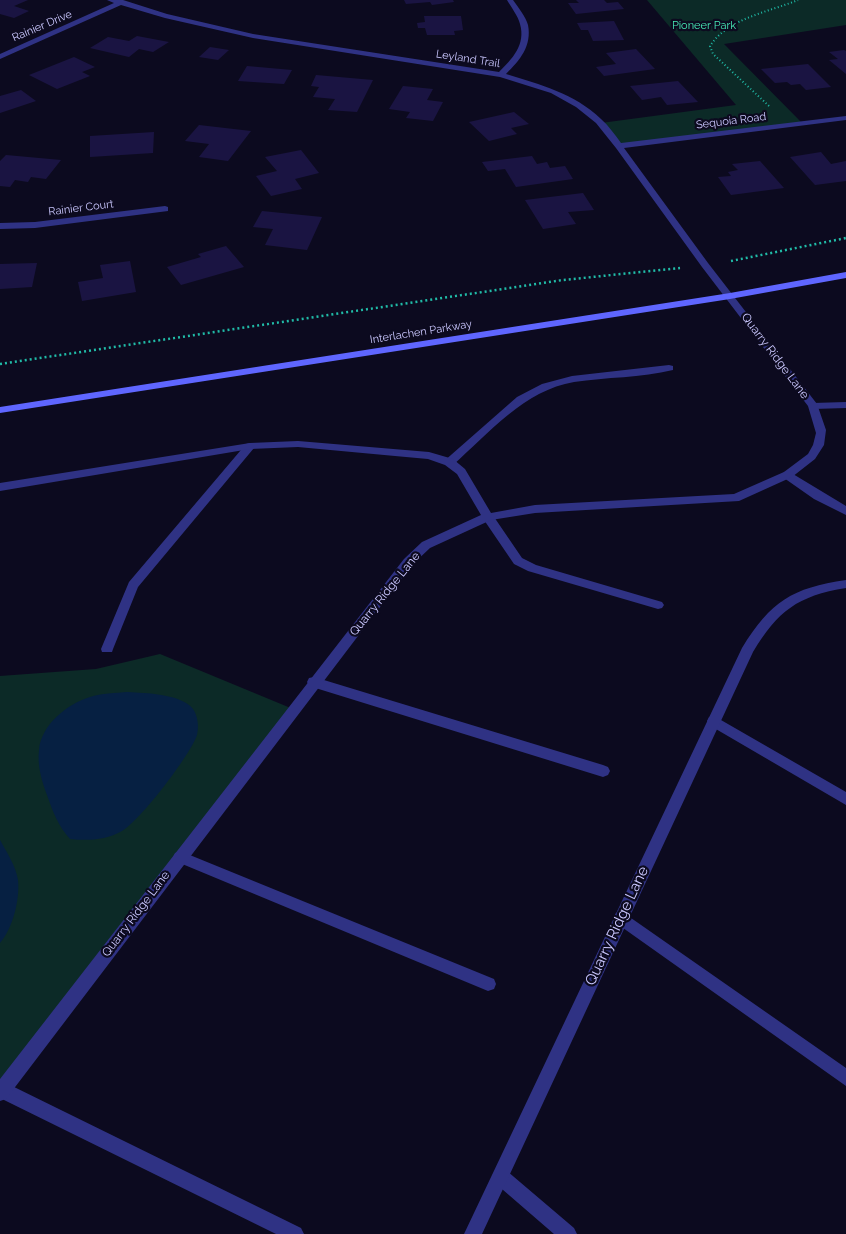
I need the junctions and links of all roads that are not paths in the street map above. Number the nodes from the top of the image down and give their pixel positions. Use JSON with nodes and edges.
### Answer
{"nodes":[{"id":1,"x":110,"y":0,"type":"edge"},
{"id":2,"x":510,"y":0,"type":"edge"},
{"id":3,"x":124,"y":2,"type":"edge"},
{"id":4,"x":0,"y":56,"type":"edge"},
{"id":5,"x":501,"y":75,"type":"junction"},
{"id":6,"x":846,"y":118,"type":"edge"},
{"id":7,"x":619,"y":146,"type":"junction"},
{"id":8,"x":166,"y":209,"type":"dead end"},
{"id":9,"x":0,"y":226,"type":"edge"},
{"id":10,"x":846,"y":275,"type":"edge"},
{"id":11,"x":730,"y":296,"type":"junction"},
{"id":12,"x":669,"y":368,"type":"dead end"},
{"id":13,"x":846,"y":405,"type":"edge"},
{"id":14,"x":813,"y":406,"type":"junction"},
{"id":15,"x":0,"y":410,"type":"edge"},
{"id":16,"x":250,"y":446,"type":"junction"},
{"id":17,"x":449,"y":462,"type":"junction"},
{"id":18,"x":788,"y":475,"type":"junction"},
{"id":19,"x":0,"y":487,"type":"edge"},
{"id":20,"x":846,"y":511,"type":"edge"},
{"id":21,"x":488,"y":517,"type":"junction"},
{"id":22,"x":846,"y":584,"type":"edge"},
{"id":23,"x":658,"y":605,"type":"dead end"},
{"id":24,"x":107,"y":649,"type":"dead end"},
{"id":25,"x":314,"y":682,"type":"junction"},
{"id":26,"x":714,"y":721,"type":"junction"},
{"id":27,"x":604,"y":771,"type":"dead end"},
{"id":28,"x":846,"y":799,"type":"edge"},
{"id":29,"x":180,"y":857,"type":"junction"},
{"id":30,"x":621,"y":918,"type":"junction"},
{"id":31,"x":488,"y":984,"type":"dead end"},
{"id":32,"x":846,"y":1078,"type":"edge"},
{"id":33,"x":1,"y":1091,"type":"edge"},
{"id":34,"x":501,"y":1176,"type":"junction"},
{"id":35,"x":295,"y":1234,"type":"edge"},
{"id":36,"x":473,"y":1234,"type":"edge"},
{"id":37,"x":568,"y":1234,"type":"edge"}],
"edges":[{"from":1,"to":3,"type":"street","name":"Leyland Trail"},
{"from":2,"to":5,"type":"street"},
{"from":3,"to":4,"type":"street","name":"Rainier Drive"},
{"from":3,"to":5,"type":"street","name":"Leyland Trail"},
{"from":5,"to":7,"type":"street","name":"Leyland Trail"},
{"from":6,"to":7,"type":"street","name":"Sequoia Road"},
{"from":7,"to":11,"type":"street","name":"Leyland Trail"},
{"from":8,"to":9,"type":"street","name":"Rainier Court"},
{"from":10,"to":11,"type":"street","name":"Interlachen Parkway"},
{"from":11,"to":14,"type":"street","name":"Quarry Ridge Lane"},
{"from":11,"to":15,"type":"street","name":"Interlachen Parkway"},
{"from":12,"to":17,"type":"street"},
{"from":13,"to":14,"type":"street"},
{"from":14,"to":18,"type":"street","name":"Quarry Ridge Lane"},
{"from":16,"to":17,"type":"street"},
{"from":16,"to":19,"type":"street"},
{"from":16,"to":24,"type":"street"},
{"from":17,"to":21,"type":"street"},
{"from":18,"to":20,"type":"street"},
{"from":18,"to":21,"type":"street","name":"Quarry Ridge Lane"},
{"from":21,"to":23,"type":"street"},
{"from":21,"to":25,"type":"street","name":"Quarry Ridge Lane"},
{"from":22,"to":26,"type":"street","name":"Quarry Ridge Lane"},
{"from":25,"to":27,"type":"street"},
{"from":25,"to":29,"type":"street","name":"Quarry Ridge Lane"},
{"from":26,"to":28,"type":"street"},
{"from":26,"to":30,"type":"street","name":"Quarry Ridge Lane"},
{"from":29,"to":31,"type":"street"},
{"from":29,"to":33,"type":"street","name":"Quarry Ridge Lane"},
{"from":30,"to":32,"type":"street"},
{"from":30,"to":34,"type":"street","name":"Quarry Ridge Lane"},
{"from":33,"to":35,"type":"street"},
{"from":34,"to":36,"type":"street","name":"Quarry Ridge Lane"},
{"from":34,"to":37,"type":"street"}]}
